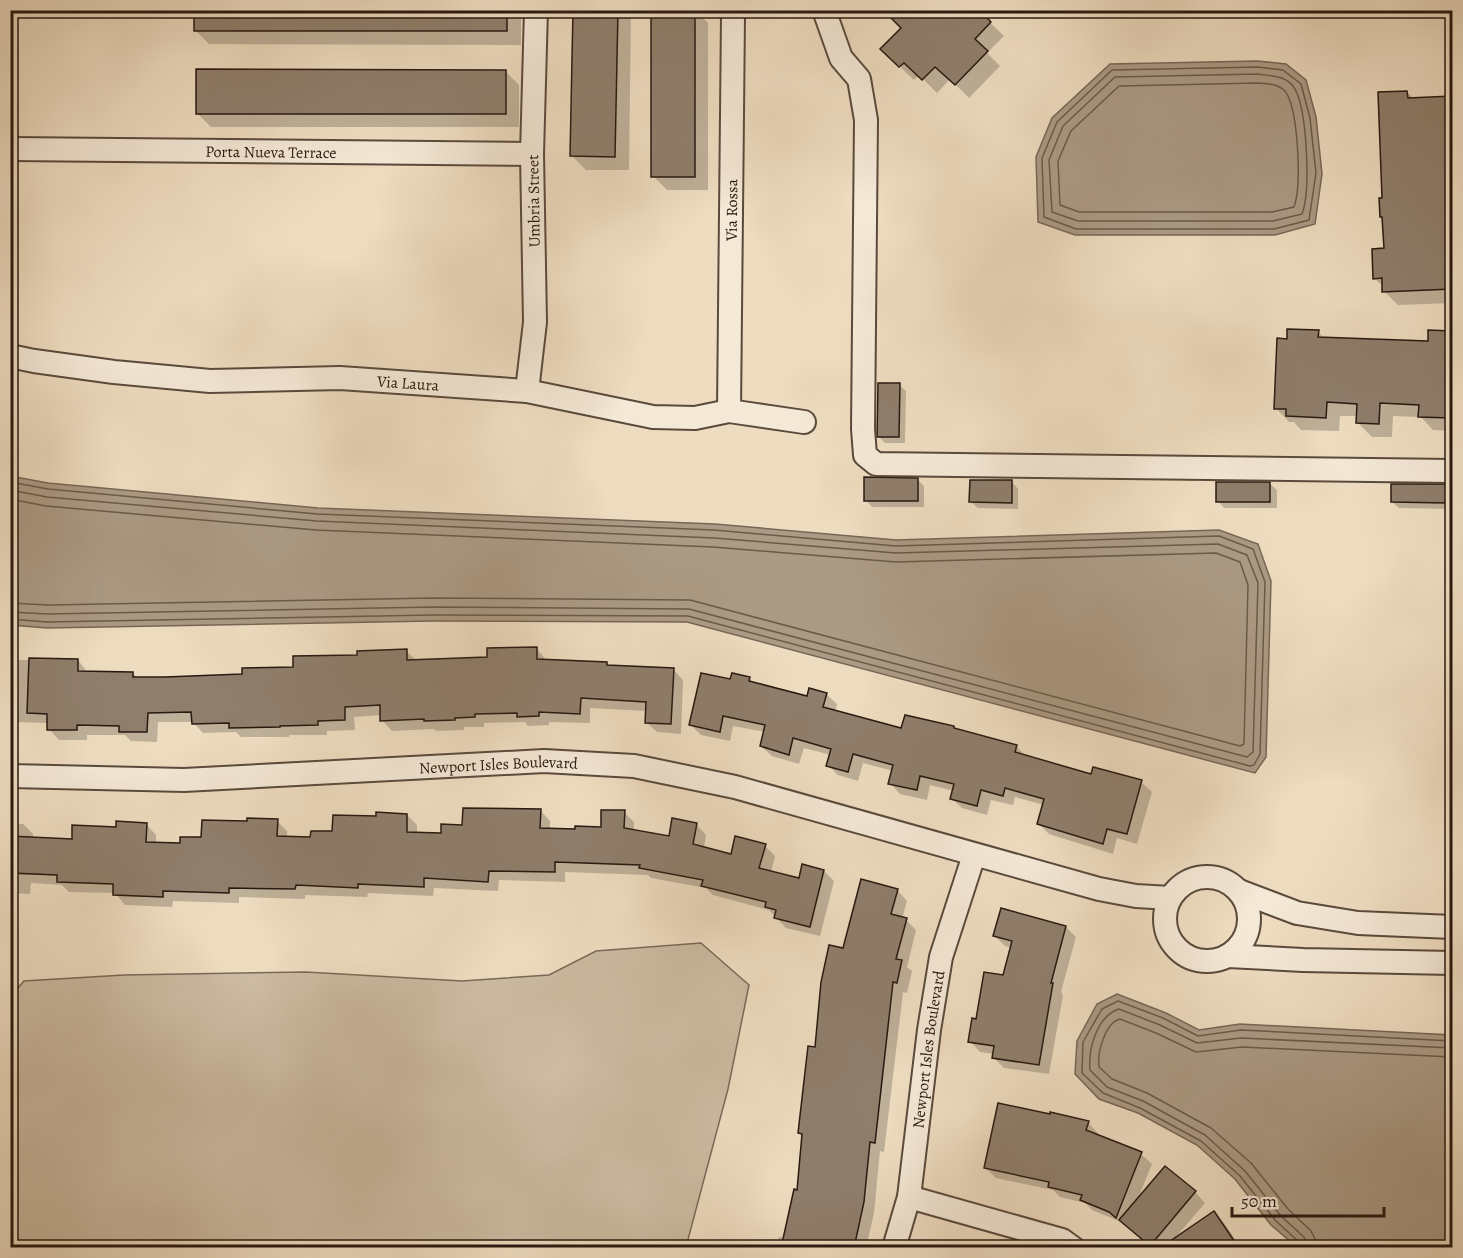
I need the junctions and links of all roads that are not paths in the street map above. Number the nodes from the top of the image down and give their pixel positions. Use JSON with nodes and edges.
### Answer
{"nodes":[{"id":1,"x":536,"y":10,"type":"edge"},
{"id":2,"x":732,"y":10,"type":"edge"},
{"id":3,"x":824,"y":10,"type":"edge"},
{"id":4,"x":10,"y":149,"type":"edge"},
{"id":5,"x":532,"y":154,"type":"junction"},
{"id":6,"x":10,"y":356,"type":"edge"},
{"id":7,"x":527,"y":391,"type":"junction"},
{"id":8,"x":729,"y":411,"type":"junction"},
{"id":9,"x":804,"y":422,"type":"dead end"},
{"id":10,"x":1452,"y":471,"type":"edge"},
{"id":11,"x":10,"y":776,"type":"edge"},
{"id":12,"x":974,"y":855,"type":"junction"},
{"id":13,"x":1099,"y":889,"type":"junction"},
{"id":14,"x":1239,"y":891,"type":"junction"},
{"id":15,"x":1170,"y":898,"type":"junction"},
{"id":16,"x":1164,"y":922,"type":"junction"},
{"id":17,"x":1449,"y":928,"type":"edge"},
{"id":18,"x":1228,"y":956,"type":"junction"},
{"id":19,"x":1450,"y":963,"type":"edge"},
{"id":20,"x":909,"y":1197,"type":"junction"},
{"id":21,"x":894,"y":1248,"type":"edge"},
{"id":22,"x":1073,"y":1248,"type":"edge"}],
"edges":[{"from":1,"to":5,"type":"street","name":"Umbria Street"},
{"from":2,"to":8,"type":"street","name":"Via Rossa"},
{"from":3,"to":10,"type":"street"},
{"from":4,"to":5,"type":"street","name":"Porta Nueva Terrace"},
{"from":5,"to":7,"type":"street","name":"Umbria Street"},
{"from":6,"to":7,"type":"street","name":"Via Laura"},
{"from":7,"to":8,"type":"street","name":"Via Laura"},
{"from":8,"to":9,"type":"street","name":"Via Laura"},
{"from":11,"to":12,"type":"street","name":"Newport Isles Boulevard"},
{"from":12,"to":13,"type":"street","name":"Newport Isles Boulevard"},
{"from":12,"to":20,"type":"street","name":"Newport Isles Boulevard"},
{"from":13,"to":15,"type":"street","name":"Newport Isles Boulevard"},
{"from":13,"to":16,"type":"street","name":"Newport Isles Boulevard"},
{"from":14,"to":15,"type":"street"},
{"from":14,"to":17,"type":"street"},
{"from":14,"to":18,"type":"street"},
{"from":15,"to":16,"type":"street"},
{"from":16,"to":18,"type":"street"},
{"from":17,"to":19,"type":"street"},
{"from":18,"to":19,"type":"street"},
{"from":20,"to":21,"type":"street","name":"Newport Isles Boulevard"},
{"from":20,"to":22,"type":"street"}]}
